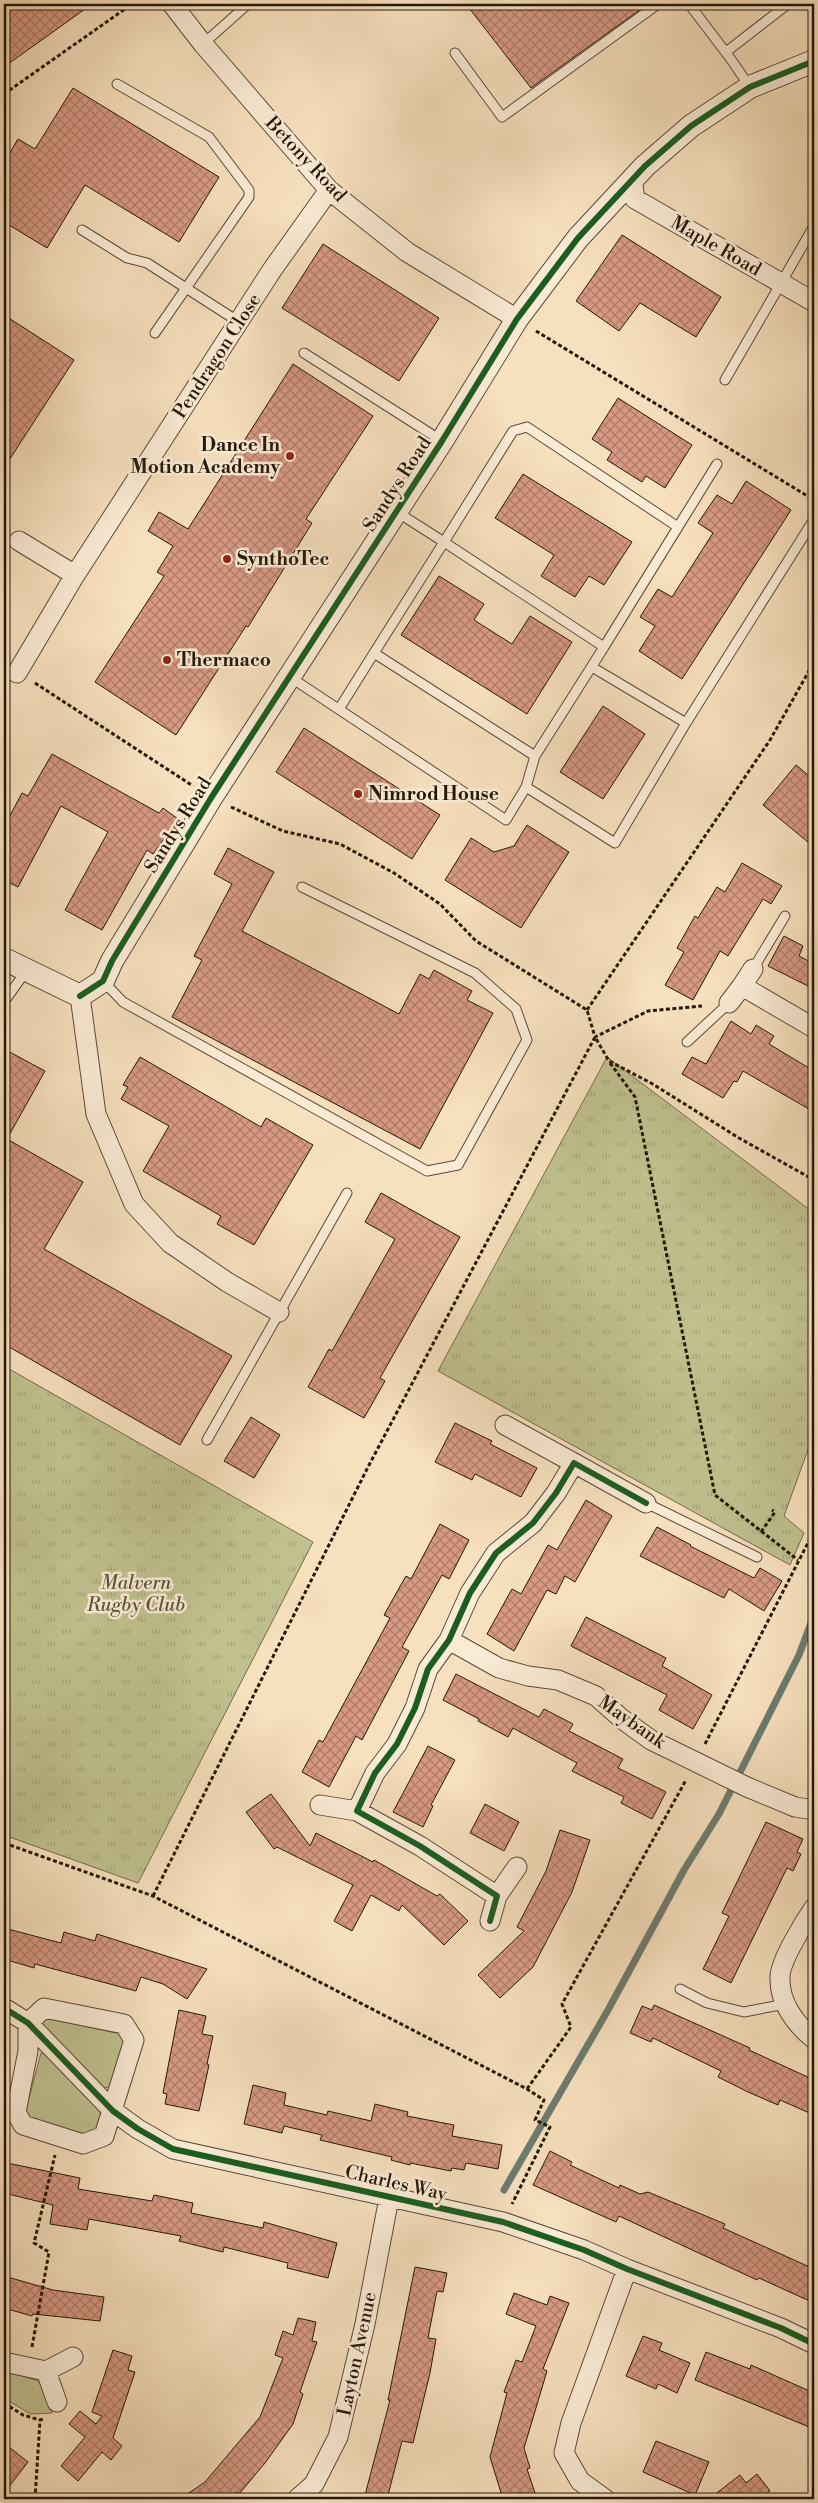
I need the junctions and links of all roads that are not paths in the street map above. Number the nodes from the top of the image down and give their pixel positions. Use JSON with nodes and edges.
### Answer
{"nodes":[{"id":1,"x":172,"y":4,"type":"edge"},
{"id":2,"x":248,"y":4,"type":"edge"},
{"id":3,"x":658,"y":4,"type":"edge"},
{"id":4,"x":688,"y":4,"type":"edge"},
{"id":5,"x":788,"y":4,"type":"edge"},
{"id":6,"x":203,"y":44,"type":"junction"},
{"id":7,"x":726,"y":52,"type":"junction"},
{"id":8,"x":456,"y":53,"type":"dead end"},
{"id":9,"x":814,"y":61,"type":"edge"},
{"id":10,"x":117,"y":84,"type":"dead end"},
{"id":11,"x":750,"y":87,"type":"junction"},
{"id":12,"x":632,"y":180,"type":"junction"},
{"id":13,"x":329,"y":190,"type":"junction"},
{"id":14,"x":814,"y":226,"type":"edge"},
{"id":15,"x":82,"y":230,"type":"dead end"},
{"id":16,"x":781,"y":283,"type":"junction"},
{"id":17,"x":186,"y":287,"type":"junction"},
{"id":18,"x":814,"y":302,"type":"edge"},
{"id":19,"x":517,"y":319,"type":"junction"},
{"id":20,"x":239,"y":322,"type":"junction"},
{"id":21,"x":155,"y":333,"type":"dead end"},
{"id":22,"x":304,"y":352,"type":"dead end"},
{"id":23,"x":725,"y":380,"type":"dead end"},
{"id":24,"x":442,"y":441,"type":"junction"},
{"id":25,"x":717,"y":464,"type":"dead end"},
{"id":26,"x":397,"y":512,"type":"junction"},
{"id":27,"x":812,"y":520,"type":"dead end"},
{"id":28,"x":678,"y":527,"type":"junction"},
{"id":29,"x":19,"y":541,"type":"dead end"},
{"id":30,"x":444,"y":542,"type":"junction"},
{"id":31,"x":75,"y":575,"type":"junction"},
{"id":32,"x":604,"y":647,"type":"junction"},
{"id":33,"x":374,"y":653,"type":"junction"},
{"id":34,"x":592,"y":667,"type":"junction"},
{"id":35,"x":17,"y":673,"type":"road end"},
{"id":36,"x":290,"y":677,"type":"junction"},
{"id":37,"x":339,"y":709,"type":"junction"},
{"id":38,"x":686,"y":723,"type":"junction"},
{"id":39,"x":535,"y":756,"type":"junction"},
{"id":40,"x":526,"y":787,"type":"junction"},
{"id":41,"x":302,"y":887,"type":"dead end"},
{"id":42,"x":785,"y":916,"type":"dead end"},
{"id":43,"x":4,"y":959,"type":"edge"},
{"id":44,"x":753,"y":969,"type":"joint"},
{"id":45,"x":26,"y":970,"type":"junction"},
{"id":46,"x":103,"y":981,"type":"junction"},
{"id":47,"x":742,"y":986,"type":"junction"},
{"id":48,"x":80,"y":996,"type":"junction"},
{"id":49,"x":5,"y":998,"type":"edge"},
{"id":50,"x":729,"y":1003,"type":"joint"},
{"id":51,"x":814,"y":1028,"type":"edge"},
{"id":52,"x":687,"y":1042,"type":"dead end"},
{"id":53,"x":347,"y":1193,"type":"dead end"},
{"id":54,"x":280,"y":1312,"type":"junction"},
{"id":55,"x":505,"y":1425,"type":"dead end"},
{"id":56,"x":207,"y":1440,"type":"dead end"},
{"id":57,"x":574,"y":1463,"type":"junction"},
{"id":58,"x":646,"y":1503,"type":"joint"},
{"id":59,"x":757,"y":1557,"type":"dead end"},
{"id":60,"x":449,"y":1640,"type":"junction"},
{"id":61,"x":320,"y":1805,"type":"dead end"},
{"id":62,"x":814,"y":1810,"type":"edge"},
{"id":63,"x":357,"y":1811,"type":"junction"},
{"id":64,"x":517,"y":1867,"type":"dead end"},
{"id":65,"x":497,"y":1896,"type":"junction"},
{"id":66,"x":814,"y":1908,"type":"edge"},
{"id":67,"x":490,"y":1921,"type":"dead end"},
{"id":68,"x":680,"y":1989,"type":"dead end"},
{"id":69,"x":785,"y":2004,"type":"junction"},
{"id":70,"x":4,"y":2008,"type":"edge"},
{"id":71,"x":28,"y":2024,"type":"junction"},
{"id":72,"x":814,"y":2039,"type":"edge"},
{"id":73,"x":113,"y":2111,"type":"junction"},
{"id":74,"x":389,"y":2198,"type":"junction"},
{"id":75,"x":627,"y":2270,"type":"junction"},
{"id":76,"x":814,"y":2344,"type":"edge"},
{"id":77,"x":73,"y":2357,"type":"dead end"},
{"id":78,"x":4,"y":2362,"type":"edge"},
{"id":79,"x":37,"y":2369,"type":"junction"},
{"id":80,"x":56,"y":2402,"type":"road end"},
{"id":81,"x":297,"y":2499,"type":"edge"},
{"id":82,"x":605,"y":2499,"type":"edge"}],
"edges":[{"from":1,"to":6,"type":"street","name":"Betony Road"},
{"from":2,"to":6,"type":"lane"},
{"from":3,"to":8,"type":"lane"},
{"from":4,"to":7,"type":"lane"},
{"from":5,"to":7,"type":"lane"},
{"from":6,"to":13,"type":"street","name":"Betony Road"},
{"from":7,"to":11,"type":"lane"},
{"from":9,"to":11,"type":"street","name":"Sandys Road"},
{"from":10,"to":17,"type":"lane"},
{"from":11,"to":12,"type":"street","name":"Sandys Road"},
{"from":12,"to":16,"type":"street","name":"Maple Road"},
{"from":12,"to":19,"type":"street","name":"Sandys Road"},
{"from":13,"to":19,"type":"street","name":"Betony Road"},
{"from":13,"to":20,"type":"street","name":"Pendragon Close"},
{"from":14,"to":16,"type":"lane"},
{"from":15,"to":17,"type":"lane"},
{"from":16,"to":18,"type":"street","name":"Maple Road"},
{"from":16,"to":23,"type":"lane"},
{"from":17,"to":20,"type":"lane"},
{"from":17,"to":21,"type":"lane"},
{"from":19,"to":24,"type":"street","name":"Sandys Road"},
{"from":20,"to":31,"type":"street","name":"Pendragon Close"},
{"from":22,"to":24,"type":"lane"},
{"from":24,"to":26,"type":"street","name":"Sandys Road"},
{"from":25,"to":28,"type":"lane"},
{"from":26,"to":30,"type":"lane"},
{"from":26,"to":36,"type":"street","name":"Sandys Road"},
{"from":27,"to":38,"type":"lane"},
{"from":28,"to":30,"type":"lane"},
{"from":28,"to":32,"type":"lane"},
{"from":29,"to":31,"type":"street"},
{"from":30,"to":32,"type":"lane"},
{"from":30,"to":33,"type":"lane"},
{"from":31,"to":35,"type":"street","name":"Pendragon Close"},
{"from":32,"to":34,"type":"lane"},
{"from":33,"to":37,"type":"lane"},
{"from":33,"to":39,"type":"lane"},
{"from":34,"to":38,"type":"lane"},
{"from":34,"to":39,"type":"lane"},
{"from":36,"to":37,"type":"lane"},
{"from":36,"to":46,"type":"street","name":"Sandys Road"},
{"from":37,"to":40,"type":"lane"},
{"from":38,"to":40,"type":"lane"},
{"from":39,"to":40,"type":"lane"},
{"from":41,"to":46,"type":"lane"},
{"from":42,"to":44,"type":"lane"},
{"from":43,"to":45,"type":"street"},
{"from":44,"to":47,"type":"street"},
{"from":45,"to":48,"type":"street"},
{"from":45,"to":49,"type":"lane"},
{"from":46,"to":48,"type":"street"},
{"from":47,"to":50,"type":"street"},
{"from":47,"to":51,"type":"street"},
{"from":48,"to":54,"type":"street"},
{"from":50,"to":52,"type":"lane"},
{"from":53,"to":54,"type":"lane"},
{"from":54,"to":56,"type":"lane"},
{"from":55,"to":57,"type":"street"},
{"from":57,"to":58,"type":"street"},
{"from":57,"to":60,"type":"street"},
{"from":58,"to":59,"type":"lane"},
{"from":60,"to":62,"type":"street","name":"Maybank"},
{"from":60,"to":63,"type":"street"},
{"from":61,"to":63,"type":"street"},
{"from":63,"to":65,"type":"street"},
{"from":64,"to":65,"type":"street"},
{"from":65,"to":67,"type":"street"},
{"from":66,"to":69,"type":"street"},
{"from":68,"to":69,"type":"lane"},
{"from":69,"to":72,"type":"street"},
{"from":70,"to":71,"type":"street","name":"Charles Way"},
{"from":71,"to":73,"type":"street","name":"Charles Way"},
{"from":71,"to":73,"type":"street"},
{"from":71,"to":73,"type":"street"},
{"from":73,"to":74,"type":"street","name":"Charles Way"},
{"from":74,"to":75,"type":"street","name":"Charles Way"},
{"from":74,"to":81,"type":"street","name":"Layton Avenue"},
{"from":75,"to":76,"type":"street","name":"Charles Way"},
{"from":75,"to":82,"type":"street"},
{"from":77,"to":79,"type":"street"},
{"from":78,"to":79,"type":"street"},
{"from":79,"to":80,"type":"street"}]}
